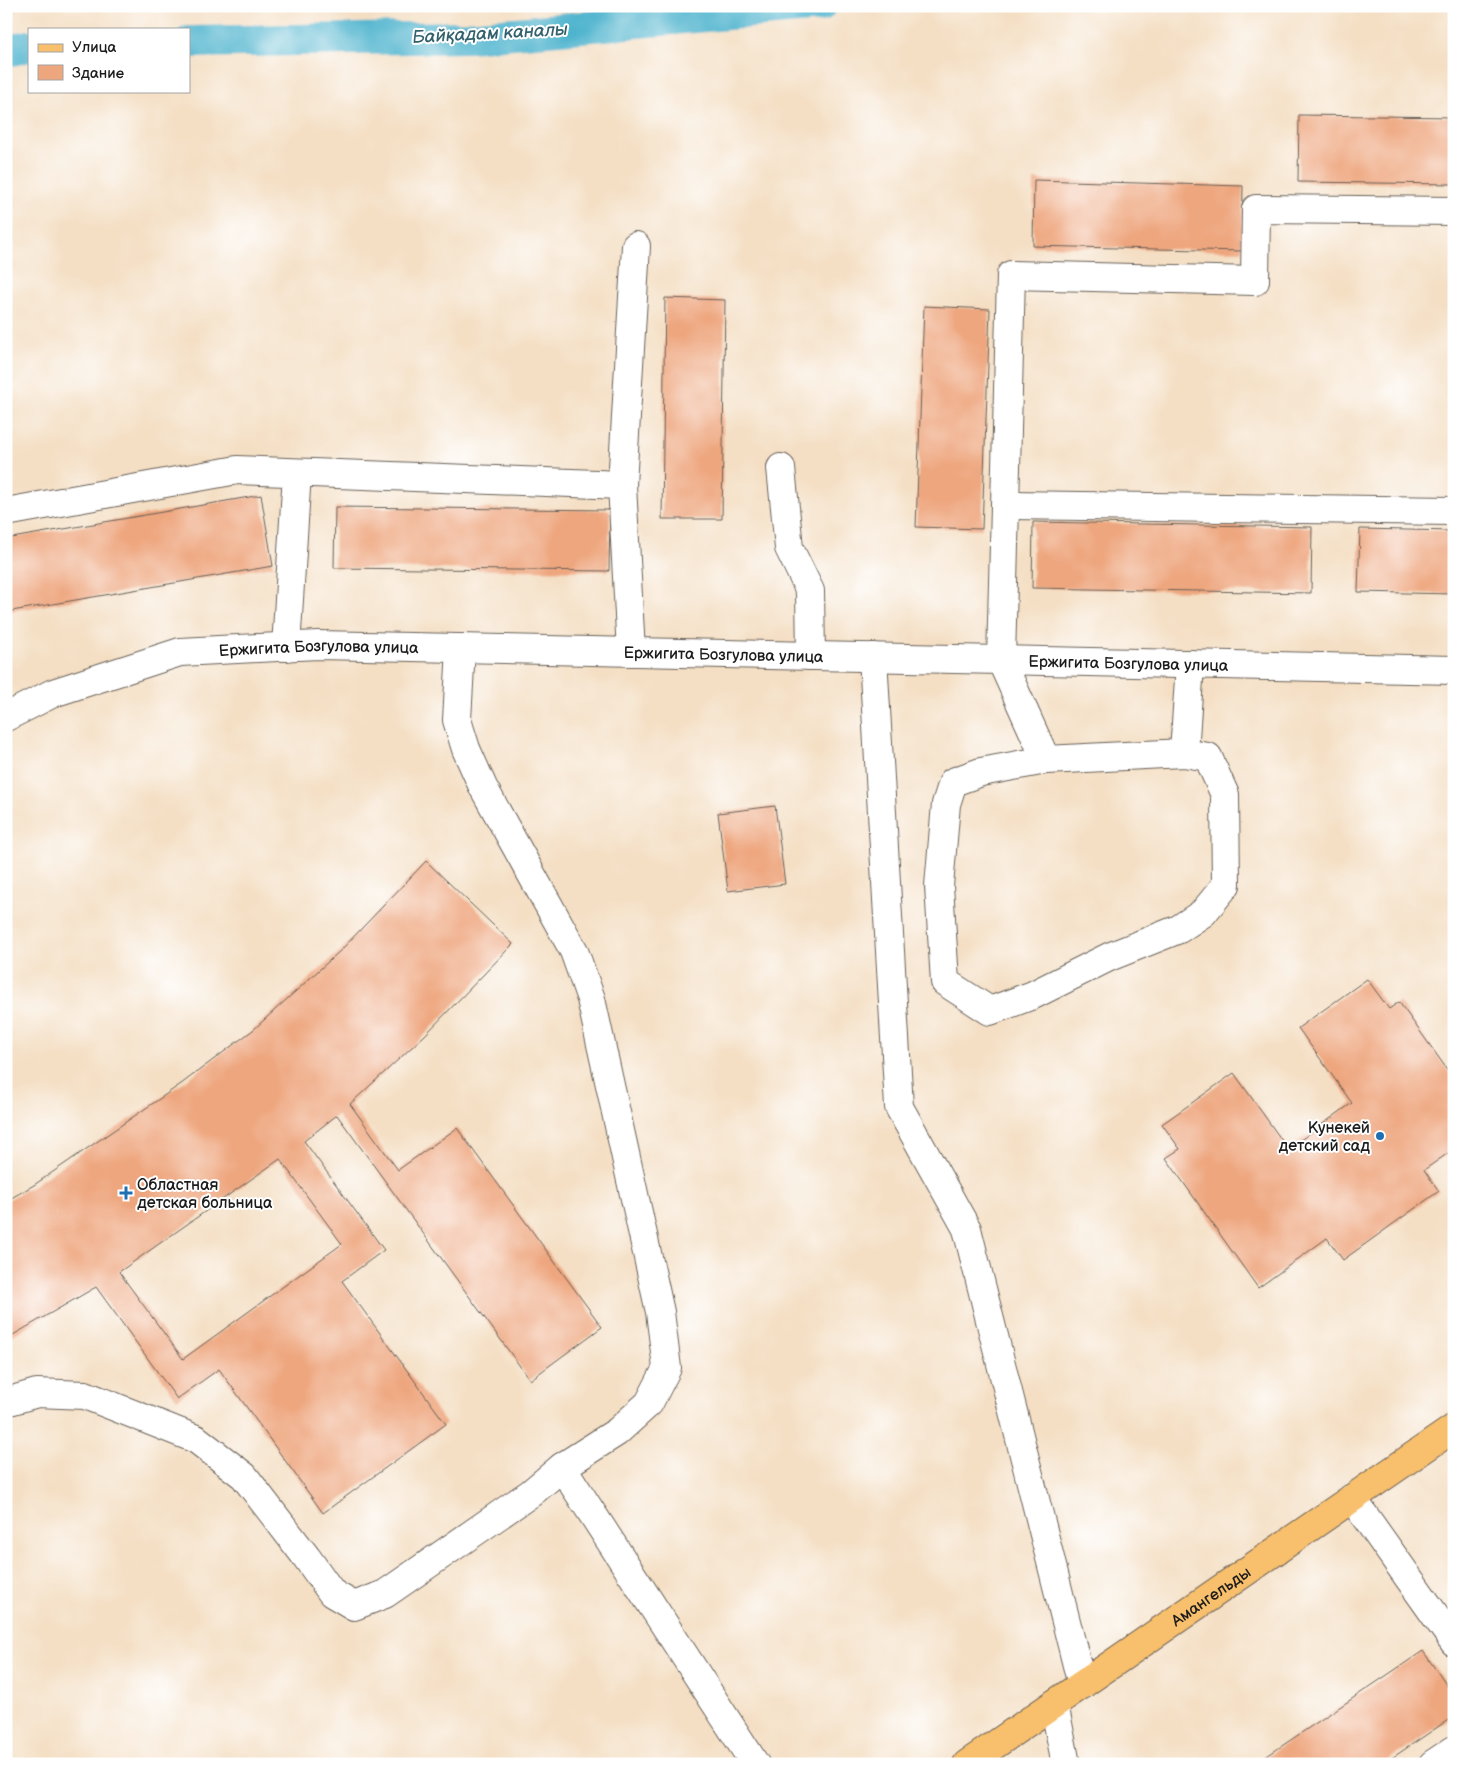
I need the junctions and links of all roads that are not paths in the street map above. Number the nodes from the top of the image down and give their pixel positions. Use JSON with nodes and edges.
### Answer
{"nodes":[{"id":1,"x":1454,"y":211,"type":"edge"},
{"id":2,"x":636,"y":246,"type":"dead end"},
{"id":3,"x":782,"y":468,"type":"dead end"},
{"id":4,"x":297,"y":473,"type":"junction"},
{"id":5,"x":622,"y":486,"type":"junction"},
{"id":6,"x":1005,"y":506,"type":"junction"},
{"id":7,"x":1454,"y":511,"type":"edge"},
{"id":8,"x":6,"y":512,"type":"edge"},
{"id":9,"x":286,"y":647,"type":"junction"},
{"id":10,"x":461,"y":648,"type":"junction"},
{"id":11,"x":630,"y":652,"type":"junction"},
{"id":12,"x":811,"y":656,"type":"junction"},
{"id":13,"x":873,"y":657,"type":"junction"},
{"id":14,"x":1001,"y":660,"type":"junction"},
{"id":15,"x":1190,"y":664,"type":"junction"},
{"id":16,"x":1454,"y":670,"type":"edge"},
{"id":17,"x":6,"y":718,"type":"edge"},
{"id":18,"x":1184,"y":753,"type":"junction"},
{"id":19,"x":1046,"y":760,"type":"junction"},
{"id":20,"x":6,"y":1402,"type":"edge"},
{"id":21,"x":1454,"y":1428,"type":"edge"},
{"id":22,"x":562,"y":1467,"type":"junction"},
{"id":23,"x":1352,"y":1498,"type":"junction"},
{"id":24,"x":1454,"y":1642,"type":"edge"},
{"id":25,"x":1082,"y":1685,"type":"junction"},
{"id":26,"x":1054,"y":1704,"type":"junction"},
{"id":27,"x":1454,"y":1750,"type":"edge"},
{"id":28,"x":755,"y":1764,"type":"edge"},
{"id":29,"x":968,"y":1764,"type":"edge"},
{"id":30,"x":1066,"y":1764,"type":"edge"},
{"id":31,"x":1433,"y":1764,"type":"edge"}],
"edges":[{"from":1,"to":6,"type":"street"},
{"from":2,"to":5,"type":"street"},
{"from":3,"to":12,"type":"street"},
{"from":4,"to":5,"type":"street"},
{"from":4,"to":8,"type":"street"},
{"from":4,"to":9,"type":"street"},
{"from":5,"to":11,"type":"street"},
{"from":6,"to":7,"type":"street"},
{"from":6,"to":14,"type":"street"},
{"from":9,"to":10,"type":"street","name":"Ержигита Бозгулова улица"},
{"from":9,"to":17,"type":"street","name":"Ержигита Бозгулова улица"},
{"from":10,"to":11,"type":"street","name":"Ержигита Бозгулова улица"},
{"from":10,"to":22,"type":"street"},
{"from":11,"to":12,"type":"street","name":"Ержигита Бозгулова улица"},
{"from":12,"to":13,"type":"street","name":"Ержигита Бозгулова улица"},
{"from":13,"to":14,"type":"street","name":"Ержигита Бозгулова улица"},
{"from":13,"to":25,"type":"street"},
{"from":14,"to":15,"type":"street","name":"Ержигита Бозгулова улица"},
{"from":14,"to":19,"type":"street"},
{"from":15,"to":16,"type":"street","name":"Ержигита Бозгулова улица"},
{"from":15,"to":18,"type":"street"},
{"from":18,"to":19,"type":"street"},
{"from":18,"to":19,"type":"street"},
{"from":20,"to":22,"type":"street"},
{"from":21,"to":23,"type":"main road","name":"Амангельды"},
{"from":22,"to":28,"type":"street"},
{"from":23,"to":24,"type":"street"},
{"from":23,"to":25,"type":"main road","name":"Амангельды"},
{"from":25,"to":26,"type":"main road","name":"Амангельды"},
{"from":26,"to":29,"type":"main road","name":"Амангельды"},
{"from":26,"to":30,"type":"street"},
{"from":27,"to":31,"type":"street"}]}
